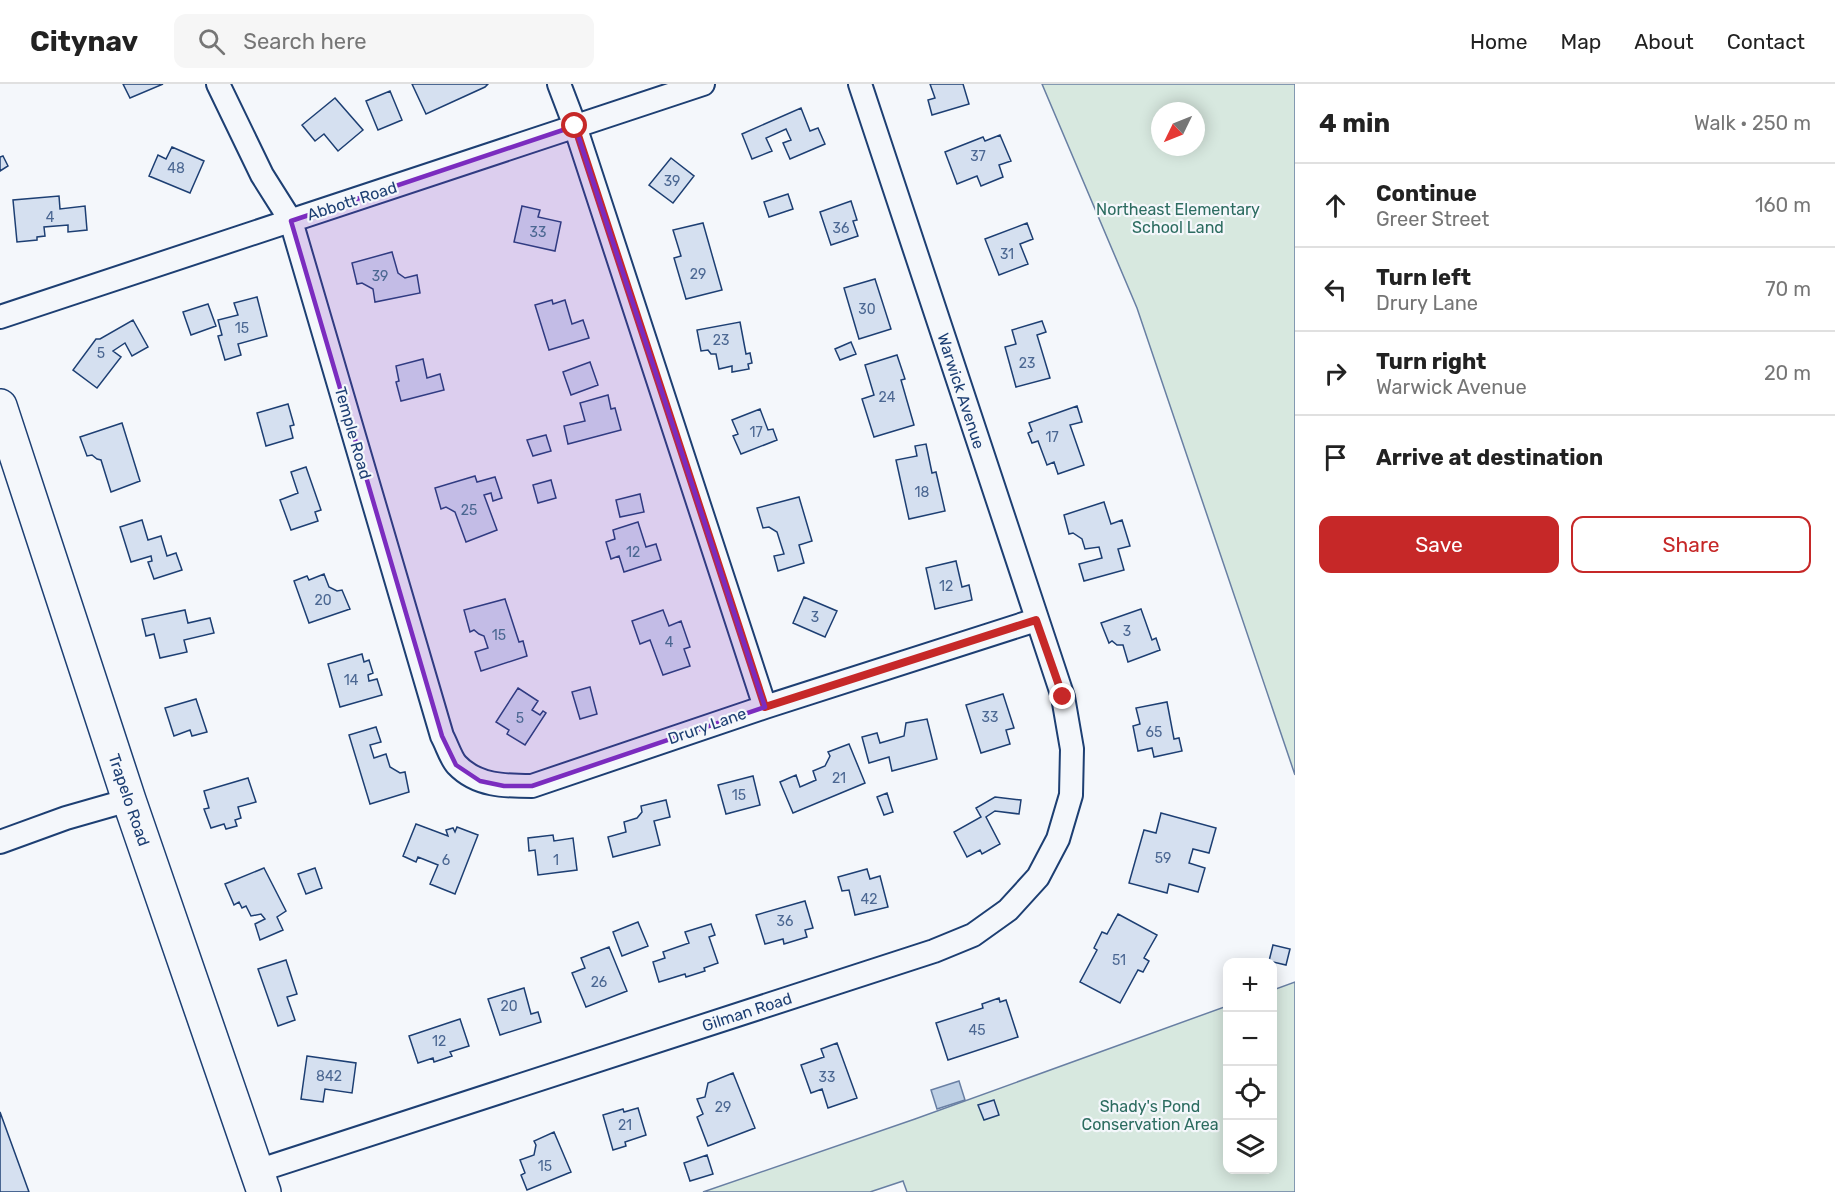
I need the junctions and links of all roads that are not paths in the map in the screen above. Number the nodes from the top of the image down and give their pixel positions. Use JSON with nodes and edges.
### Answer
{"nodes":[{"id":1,"x":218,"y":84,"type":"edge"},
{"id":2,"x":559,"y":84,"type":"edge"},
{"id":3,"x":703,"y":84,"type":"edge"},
{"id":4,"x":860,"y":84,"type":"edge"},
{"id":5,"x":575,"y":126,"type":"junction"},
{"id":6,"x":291,"y":221,"type":"junction"},
{"id":7,"x":0,"y":317,"type":"edge"},
{"id":8,"x":0,"y":406,"type":"edge"},
{"id":9,"x":1036,"y":620,"type":"junction"},
{"id":10,"x":1063,"y":697,"type":"joint"},
{"id":11,"x":765,"y":707,"type":"junction"},
{"id":12,"x":480,"y":781,"type":"joint"},
{"id":13,"x":129,"y":800,"type":"junction"},
{"id":14,"x":0,"y":842,"type":"edge"},
{"id":15,"x":260,"y":1182,"type":"edge"}],
"edges":[{"from":1,"to":6,"type":"street","name":"Temple Road"},
{"from":2,"to":5,"type":"street"},
{"from":3,"to":5,"type":"street","name":"Abbott Road"},
{"from":4,"to":9,"type":"street","name":"Warwick Avenue"},
{"from":5,"to":6,"type":"street","name":"Abbott Road"},
{"from":5,"to":11,"type":"street"},
{"from":6,"to":7,"type":"street","name":"Abbott Road"},
{"from":6,"to":12,"type":"street","name":"Temple Road"},
{"from":8,"to":13,"type":"main road","name":"Trapelo Road"},
{"from":9,"to":10,"type":"street","name":"Warwick Avenue"},
{"from":9,"to":11,"type":"street","name":"Drury Lane"},
{"from":10,"to":15,"type":"street","name":"Gilman Road"},
{"from":11,"to":12,"type":"street","name":"Drury Lane"},
{"from":13,"to":14,"type":"street"},
{"from":13,"to":15,"type":"main road","name":"Trapelo Road"}]}
